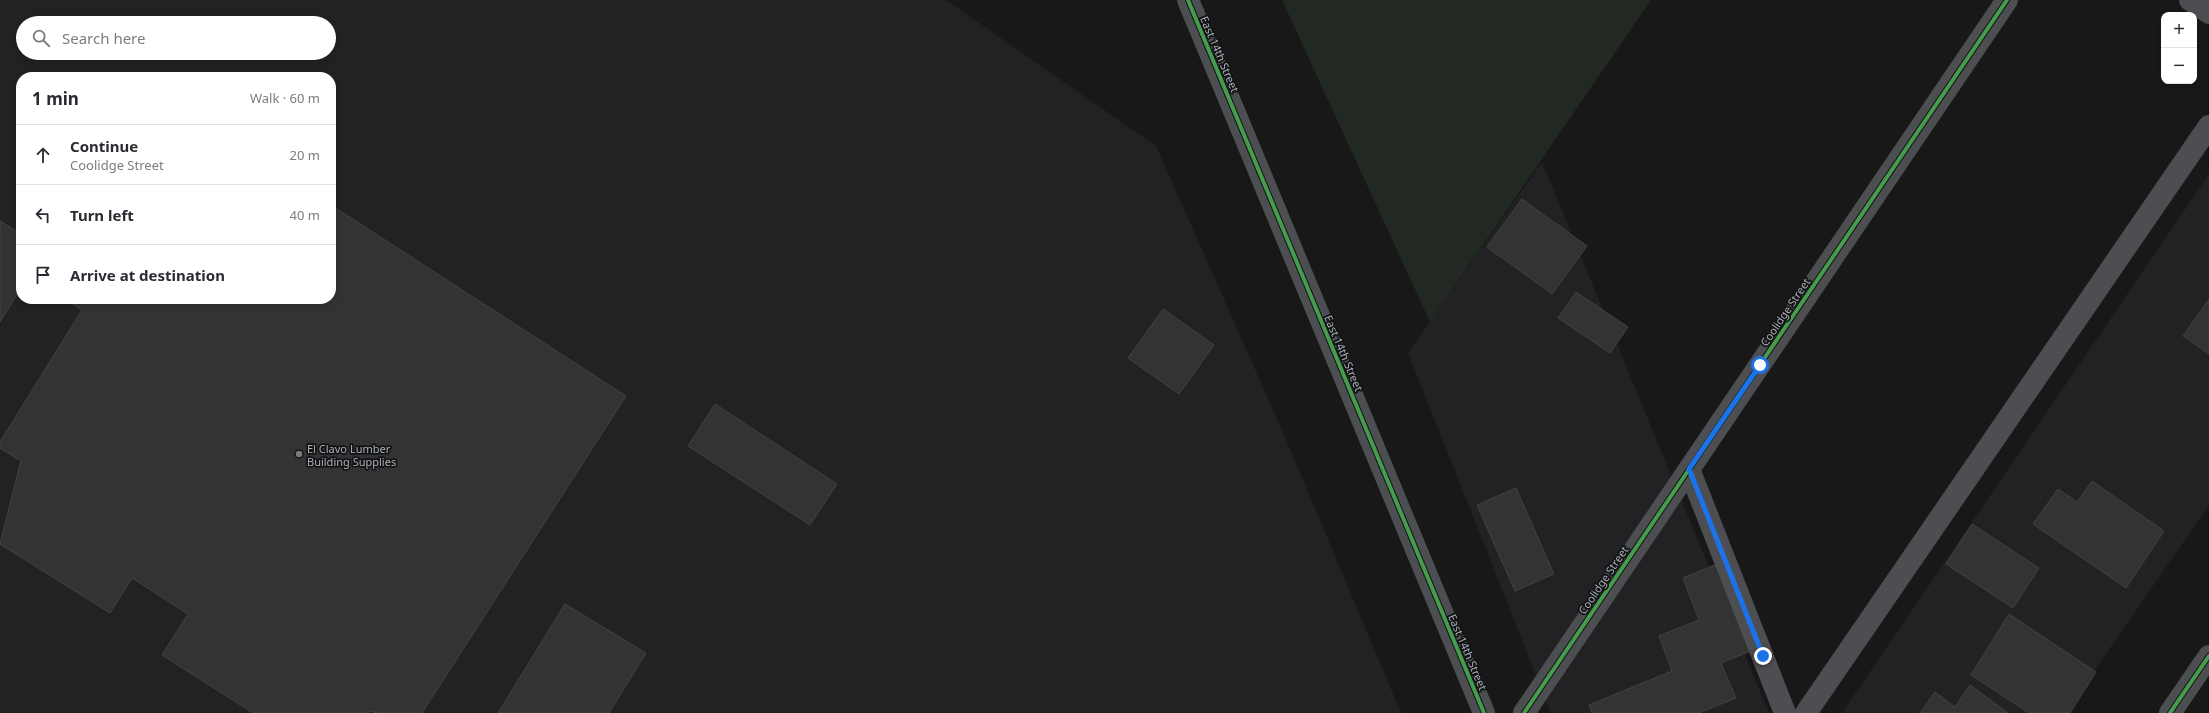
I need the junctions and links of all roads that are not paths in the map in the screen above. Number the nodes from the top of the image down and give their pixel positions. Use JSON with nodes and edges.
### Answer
{"nodes":[{"id":1,"x":1188,"y":0,"type":"edge"},
{"id":2,"x":2007,"y":0,"type":"edge"},
{"id":3,"x":2190,"y":0,"type":"edge"},
{"id":4,"x":2209,"y":13,"type":"edge"},
{"id":5,"x":2209,"y":126,"type":"edge"},
{"id":6,"x":1689,"y":469,"type":"junction"},
{"id":7,"x":2209,"y":656,"type":"edge"},
{"id":8,"x":1484,"y":713,"type":"edge"},
{"id":9,"x":1524,"y":713,"type":"edge"},
{"id":10,"x":1785,"y":713,"type":"edge"},
{"id":11,"x":1806,"y":713,"type":"edge"},
{"id":12,"x":2170,"y":713,"type":"edge"}],
"edges":[{"from":1,"to":8,"type":"street","name":"East 14th Street"},
{"from":2,"to":6,"type":"street","name":"Coolidge Street"},
{"from":3,"to":4,"type":"street"},
{"from":5,"to":11,"type":"street"},
{"from":6,"to":9,"type":"street","name":"Coolidge Street"},
{"from":6,"to":10,"type":"street"},
{"from":7,"to":12,"type":"street"}]}
